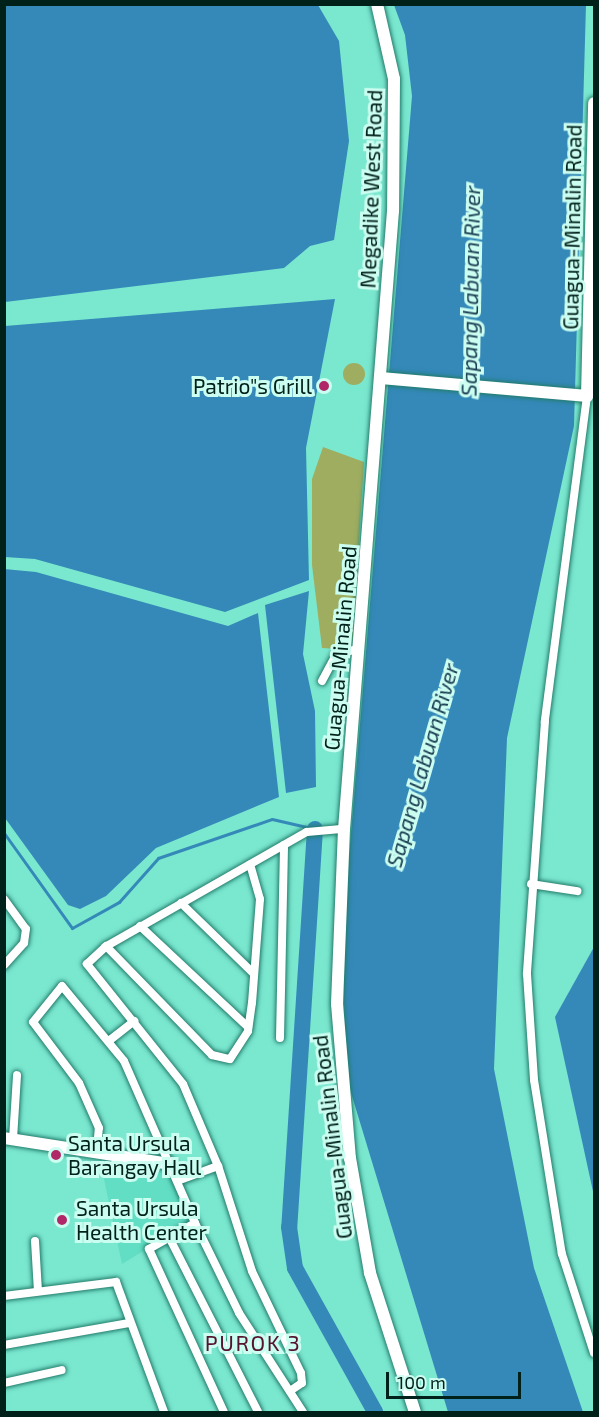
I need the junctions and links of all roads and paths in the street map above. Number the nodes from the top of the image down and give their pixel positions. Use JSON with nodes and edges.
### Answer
{"nodes":[{"id":1,"x":377,"y":4,"type":"edge"},
{"id":2,"x":594,"y":103,"type":"edge"},
{"id":3,"x":385,"y":378,"type":"junction"},
{"id":4,"x":582,"y":395,"type":"junction"},
{"id":5,"x":360,"y":648,"type":"junction"},
{"id":6,"x":322,"y":681,"type":"dead end"},
{"id":7,"x":344,"y":829,"type":"junction"},
{"id":8,"x":284,"y":845,"type":"junction"},
{"id":9,"x":250,"y":864,"type":"junction"},
{"id":10,"x":531,"y":884,"type":"junction"},
{"id":11,"x":577,"y":891,"type":"dead end"},
{"id":12,"x":4,"y":899,"type":"edge"},
{"id":13,"x":181,"y":903,"type":"junction"},
{"id":14,"x":141,"y":926,"type":"junction"},
{"id":15,"x":106,"y":946,"type":"junction"},
{"id":16,"x":4,"y":965,"type":"edge"},
{"id":17,"x":253,"y":973,"type":"junction"},
{"id":18,"x":134,"y":1022,"type":"junction"},
{"id":19,"x":248,"y":1027,"type":"junction"},
{"id":20,"x":280,"y":1038,"type":"dead end"},
{"id":21,"x":110,"y":1040,"type":"junction"},
{"id":22,"x":17,"y":1075,"type":"dead end"},
{"id":23,"x":9,"y":1138,"type":"edge"},
{"id":24,"x":96,"y":1149,"type":"junction"},
{"id":25,"x":170,"y":1164,"type":"junction"},
{"id":26,"x":218,"y":1166,"type":"junction"},
{"id":27,"x":177,"y":1181,"type":"junction"},
{"id":28,"x":195,"y":1223,"type":"junction"},
{"id":29,"x":170,"y":1239,"type":"junction"},
{"id":30,"x":35,"y":1241,"type":"dead end"},
{"id":31,"x":38,"y":1291,"type":"junction"},
{"id":32,"x":4,"y":1296,"type":"edge"},
{"id":33,"x":129,"y":1323,"type":"junction"},
{"id":34,"x":4,"y":1345,"type":"edge"},
{"id":35,"x":594,"y":1353,"type":"edge"},
{"id":36,"x":63,"y":1370,"type":"dead end"},
{"id":37,"x":4,"y":1383,"type":"edge"},
{"id":38,"x":290,"y":1391,"type":"junction"},
{"id":39,"x":164,"y":1413,"type":"edge"},
{"id":40,"x":224,"y":1413,"type":"edge"},
{"id":41,"x":258,"y":1413,"type":"edge"},
{"id":42,"x":303,"y":1413,"type":"edge"},
{"id":43,"x":414,"y":1413,"type":"edge"}],
"edges":[{"from":1,"to":3,"type":"main road","name":"Megadike West Road"},
{"from":2,"to":4,"type":"main road","name":"Guagua-Minalin Road"},
{"from":3,"to":4,"type":"main road"},
{"from":3,"to":5,"type":"main road","name":"Guagua-Minalin Road"},
{"from":4,"to":10,"type":"street"},
{"from":5,"to":6,"type":"street"},
{"from":5,"to":7,"type":"main road","name":"Guagua-Minalin Road"},
{"from":7,"to":8,"type":"street"},
{"from":7,"to":43,"type":"main road","name":"Guagua-Minalin Road"},
{"from":8,"to":9,"type":"street"},
{"from":8,"to":20,"type":"street"},
{"from":9,"to":13,"type":"street"},
{"from":9,"to":17,"type":"street"},
{"from":10,"to":11,"type":"street"},
{"from":10,"to":35,"type":"street"},
{"from":12,"to":16,"type":"street"},
{"from":13,"to":14,"type":"street"},
{"from":13,"to":17,"type":"street"},
{"from":14,"to":15,"type":"street"},
{"from":14,"to":19,"type":"street"},
{"from":15,"to":18,"type":"street"},
{"from":15,"to":19,"type":"street"},
{"from":17,"to":19,"type":"street"},
{"from":18,"to":21,"type":"street"},
{"from":18,"to":26,"type":"street"},
{"from":21,"to":24,"type":"street"},
{"from":21,"to":25,"type":"street"},
{"from":22,"to":23,"type":"street"},
{"from":23,"to":24,"type":"main road"},
{"from":24,"to":25,"type":"main road"},
{"from":25,"to":27,"type":"street"},
{"from":26,"to":27,"type":"street"},
{"from":26,"to":38,"type":"street"},
{"from":27,"to":28,"type":"street"},
{"from":28,"to":29,"type":"street"},
{"from":28,"to":38,"type":"street"},
{"from":29,"to":40,"type":"street"},
{"from":29,"to":41,"type":"street"},
{"from":30,"to":31,"type":"street"},
{"from":31,"to":32,"type":"street"},
{"from":31,"to":33,"type":"street"},
{"from":33,"to":34,"type":"street"},
{"from":33,"to":39,"type":"street"},
{"from":36,"to":37,"type":"street"},
{"from":38,"to":42,"type":"street"}]}
